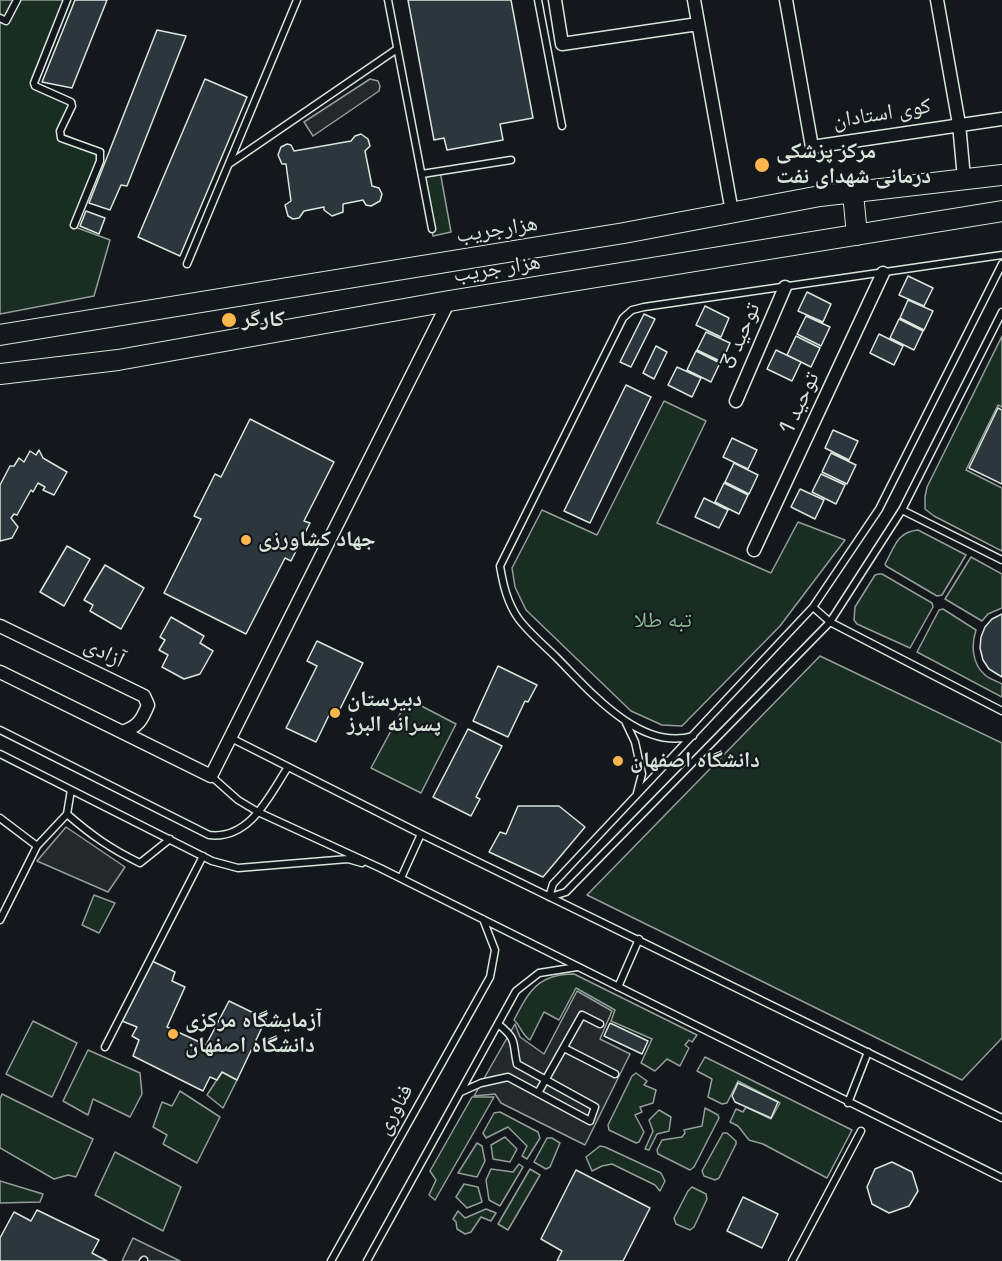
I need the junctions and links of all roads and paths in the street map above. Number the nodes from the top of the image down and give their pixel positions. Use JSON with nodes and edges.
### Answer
{"nodes":[{"id":1,"x":16,"y":0,"type":"edge"},
{"id":2,"x":68,"y":0,"type":"edge"},
{"id":3,"x":297,"y":0,"type":"edge"},
{"id":4,"x":388,"y":0,"type":"edge"},
{"id":5,"x":538,"y":0,"type":"edge"},
{"id":6,"x":555,"y":0,"type":"edge"},
{"id":7,"x":694,"y":0,"type":"edge"},
{"id":8,"x":786,"y":0,"type":"edge"},
{"id":9,"x":937,"y":0,"type":"edge"},
{"id":10,"x":0,"y":18,"type":"edge"},
{"id":11,"x":698,"y":24,"type":"junction"},
{"id":12,"x":397,"y":49,"type":"junction"},
{"id":13,"x":1002,"y":119,"type":"edge"},
{"id":14,"x":959,"y":124,"type":"junction"},
{"id":15,"x":562,"y":126,"type":"dead end"},
{"id":16,"x":511,"y":159,"type":"dead end"},
{"id":17,"x":229,"y":164,"type":"junction"},
{"id":18,"x":422,"y":174,"type":"junction"},
{"id":19,"x":1002,"y":175,"type":"edge"},
{"id":20,"x":964,"y":178,"type":"junction"},
{"id":21,"x":853,"y":193,"type":"junction"},
{"id":22,"x":732,"y":212,"type":"junction"},
{"id":23,"x":1002,"y":212,"type":"edge"},
{"id":24,"x":74,"y":225,"type":"dead end"},
{"id":25,"x":432,"y":230,"type":"dead end"},
{"id":26,"x":857,"y":235,"type":"junction"},
{"id":27,"x":1002,"y":255,"type":"edge"},
{"id":28,"x":187,"y":264,"type":"dead end"},
{"id":29,"x":1002,"y":264,"type":"edge"},
{"id":30,"x":883,"y":273,"type":"junction"},
{"id":31,"x":785,"y":287,"type":"junction"},
{"id":32,"x":449,"y":301,"type":"junction"},
{"id":33,"x":1002,"y":312,"type":"edge"},
{"id":34,"x":0,"y":335,"type":"edge"},
{"id":35,"x":0,"y":374,"type":"edge"},
{"id":36,"x":736,"y":401,"type":"dead end"},
{"id":37,"x":902,"y":510,"type":"junction"},
{"id":38,"x":754,"y":550,"type":"dead end"},
{"id":39,"x":1002,"y":560,"type":"edge"},
{"id":40,"x":813,"y":607,"type":"junction"},
{"id":41,"x":830,"y":622,"type":"junction"},
{"id":42,"x":0,"y":626,"type":"edge"},
{"id":43,"x":0,"y":672,"type":"edge"},
{"id":44,"x":1002,"y":711,"type":"edge"},
{"id":45,"x":625,"y":722,"type":"junction"},
{"id":46,"x":0,"y":730,"type":"edge"},
{"id":47,"x":122,"y":732,"type":"junction"},
{"id":48,"x":693,"y":736,"type":"junction"},
{"id":49,"x":231,"y":738,"type":"junction"},
{"id":50,"x":0,"y":754,"type":"edge"},
{"id":51,"x":288,"y":767,"type":"junction"},
{"id":52,"x":211,"y":776,"type":"junction"},
{"id":53,"x":71,"y":790,"type":"junction"},
{"id":54,"x":637,"y":795,"type":"junction"},
{"id":55,"x":258,"y":812,"type":"junction"},
{"id":56,"x":67,"y":814,"type":"junction"},
{"id":57,"x":0,"y":818,"type":"edge"},
{"id":58,"x":422,"y":834,"type":"junction"},
{"id":59,"x":170,"y":839,"type":"junction"},
{"id":60,"x":37,"y":846,"type":"junction"},
{"id":61,"x":202,"y":856,"type":"junction"},
{"id":62,"x":380,"y":868,"type":"junction"},
{"id":63,"x":401,"y":878,"type":"junction"},
{"id":64,"x":549,"y":897,"type":"junction"},
{"id":65,"x":0,"y":918,"type":"edge"},
{"id":66,"x":483,"y":919,"type":"junction"},
{"id":67,"x":639,"y":939,"type":"junction"},
{"id":68,"x":578,"y":967,"type":"junction"},
{"id":69,"x":618,"y":987,"type":"junction"},
{"id":70,"x":498,"y":1024,"type":"junction"},
{"id":71,"x":600,"y":1024,"type":"dead end"},
{"id":72,"x":105,"y":1047,"type":"dead end"},
{"id":73,"x":564,"y":1048,"type":"junction"},
{"id":74,"x":868,"y":1052,"type":"junction"},
{"id":75,"x":615,"y":1074,"type":"dead end"},
{"id":76,"x":546,"y":1080,"type":"junction"},
{"id":77,"x":460,"y":1093,"type":"junction"},
{"id":78,"x":538,"y":1093,"type":"junction"},
{"id":79,"x":570,"y":1093,"type":"junction"},
{"id":80,"x":848,"y":1102,"type":"junction"},
{"id":81,"x":562,"y":1106,"type":"junction"},
{"id":82,"x":1002,"y":1118,"type":"edge"},
{"id":83,"x":861,"y":1131,"type":"dead end"},
{"id":84,"x":1002,"y":1178,"type":"edge"},
{"id":85,"x":331,"y":1261,"type":"edge"},
{"id":86,"x":367,"y":1261,"type":"edge"},
{"id":87,"x":792,"y":1261,"type":"edge"}],
"edges":[{"from":1,"to":10,"type":"lane"},
{"from":2,"to":24,"type":"lane"},
{"from":3,"to":17,"type":"lane"},
{"from":4,"to":12,"type":"lane"},
{"from":5,"to":15,"type":"lane"},
{"from":6,"to":11,"type":"street"},
{"from":7,"to":11,"type":"street"},
{"from":8,"to":14,"type":"street","name":"کوی استادان"},
{"from":9,"to":14,"type":"street"},
{"from":11,"to":22,"type":"street"},
{"from":12,"to":17,"type":"lane"},
{"from":12,"to":18,"type":"lane"},
{"from":13,"to":14,"type":"street","name":"کوی استادان"},
{"from":14,"to":20,"type":"street","name":"کوی استادان"},
{"from":16,"to":18,"type":"lane"},
{"from":17,"to":28,"type":"lane"},
{"from":18,"to":25,"type":"lane"},
{"from":19,"to":20,"type":"main road","name":"هزارجریب"},
{"from":20,"to":21,"type":"main road","name":"هزارجریب"},
{"from":21,"to":22,"type":"main road","name":"هزارجریب"},
{"from":21,"to":26,"type":"main road"},
{"from":22,"to":34,"type":"main road","name":"هزارجریب"},
{"from":23,"to":26,"type":"main road","name":"هزار جریب"},
{"from":26,"to":32,"type":"main road","name":"هزار جریب"},
{"from":27,"to":30,"type":"lane"},
{"from":29,"to":40,"type":"lane"},
{"from":30,"to":31,"type":"lane"},
{"from":30,"to":38,"type":"street","name":"توحید 1"},
{"from":31,"to":36,"type":"street","name":"توحید 3"},
{"from":31,"to":45,"type":"lane"},
{"from":32,"to":35,"type":"main road","name":"هزار جریب"},
{"from":32,"to":49,"type":"street"},
{"from":33,"to":37,"type":"lane"},
{"from":37,"to":39,"type":"lane"},
{"from":37,"to":41,"type":"lane"},
{"from":40,"to":41,"type":"lane"},
{"from":40,"to":48,"type":"lane"},
{"from":41,"to":44,"type":"lane"},
{"from":41,"to":64,"type":"lane"},
{"from":42,"to":47,"type":"street","name":"آزادی"},
{"from":43,"to":47,"type":"street"},
{"from":45,"to":48,"type":"lane"},
{"from":45,"to":54,"type":"lane"},
{"from":46,"to":55,"type":"lane"},
{"from":47,"to":52,"type":"street"},
{"from":48,"to":54,"type":"lane"},
{"from":49,"to":51,"type":"lane"},
{"from":49,"to":52,"type":"street"},
{"from":50,"to":53,"type":"lane"},
{"from":51,"to":55,"type":"lane"},
{"from":51,"to":58,"type":"lane"},
{"from":52,"to":55,"type":"lane"},
{"from":53,"to":56,"type":"lane"},
{"from":53,"to":59,"type":"lane"},
{"from":54,"to":64,"type":"lane"},
{"from":55,"to":62,"type":"lane"},
{"from":56,"to":59,"type":"lane"},
{"from":56,"to":60,"type":"lane"},
{"from":57,"to":60,"type":"lane"},
{"from":58,"to":63,"type":"lane"},
{"from":58,"to":64,"type":"lane"},
{"from":59,"to":61,"type":"lane"},
{"from":60,"to":65,"type":"lane"},
{"from":61,"to":62,"type":"lane"},
{"from":61,"to":72,"type":"lane"},
{"from":62,"to":63,"type":"lane"},
{"from":63,"to":66,"type":"lane"},
{"from":64,"to":67,"type":"lane"},
{"from":66,"to":68,"type":"lane"},
{"from":66,"to":85,"type":"lane","name":"فناوری"},
{"from":67,"to":69,"type":"lane"},
{"from":67,"to":74,"type":"lane"},
{"from":68,"to":69,"type":"lane"},
{"from":68,"to":70,"type":"lane"},
{"from":69,"to":80,"type":"lane"},
{"from":70,"to":76,"type":"lane"},
{"from":70,"to":77,"type":"lane"},
{"from":71,"to":73,"type":"lane"},
{"from":73,"to":75,"type":"lane"},
{"from":73,"to":76,"type":"lane"},
{"from":74,"to":80,"type":"lane"},
{"from":74,"to":82,"type":"lane"},
{"from":76,"to":78,"type":"lane"},
{"from":76,"to":79,"type":"lane"},
{"from":77,"to":78,"type":"lane"},
{"from":77,"to":86,"type":"lane"},
{"from":78,"to":81,"type":"lane"},
{"from":79,"to":81,"type":"lane"},
{"from":79,"to":81,"type":"lane"},
{"from":80,"to":84,"type":"lane"},
{"from":83,"to":87,"type":"lane"}]}
